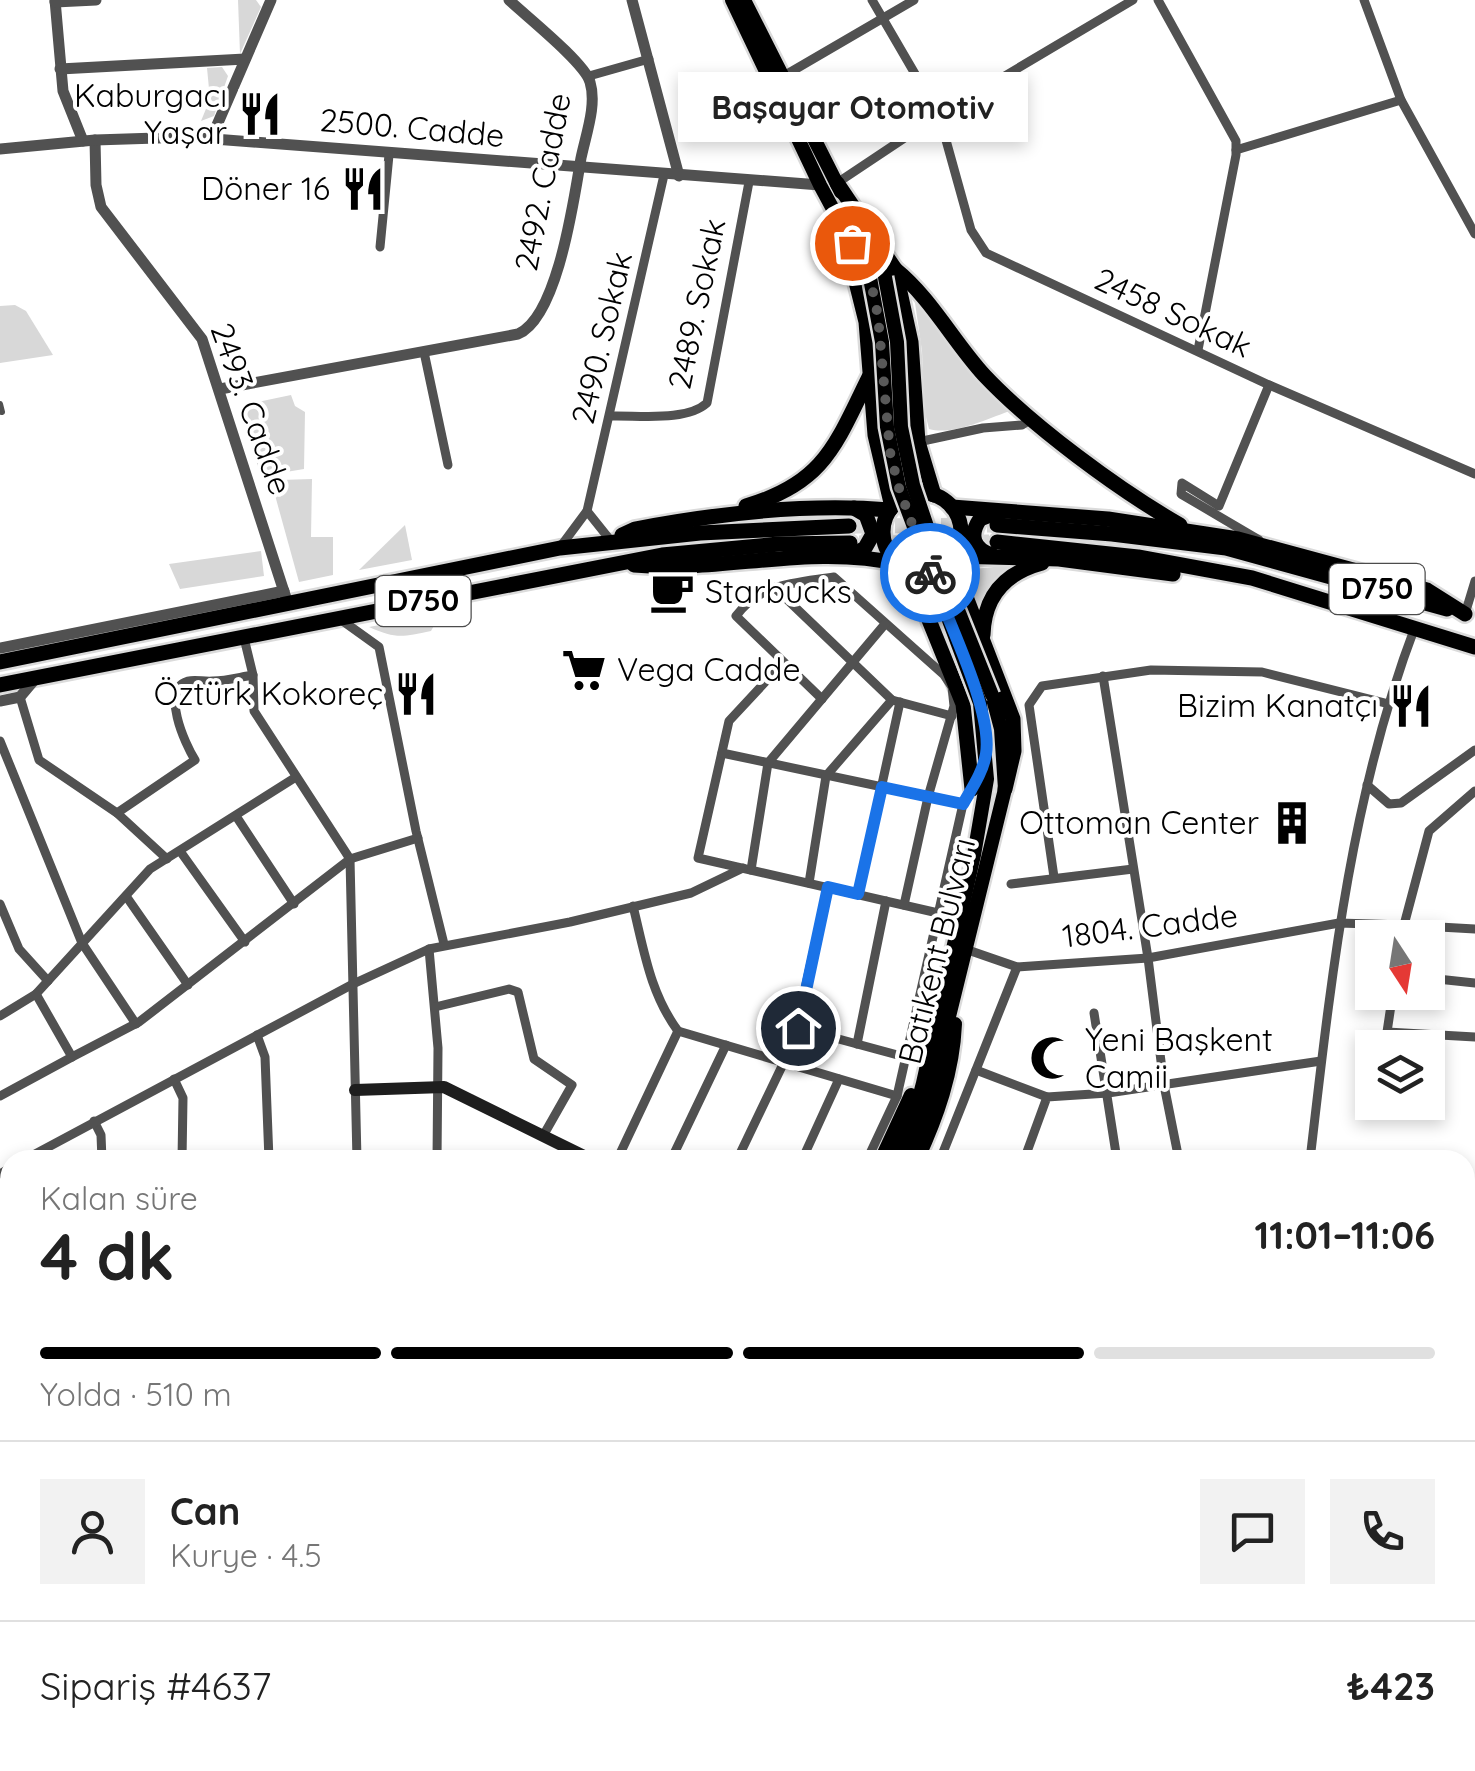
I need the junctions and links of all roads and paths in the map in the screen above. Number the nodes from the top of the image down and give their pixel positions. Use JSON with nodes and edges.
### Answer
{"nodes":[{"id":1,"x":96,"y":0,"type":"edge"},
{"id":2,"x":271,"y":0,"type":"edge"},
{"id":3,"x":511,"y":0,"type":"edge"},
{"id":4,"x":632,"y":0,"type":"edge"},
{"id":5,"x":721,"y":0,"type":"edge"},
{"id":6,"x":732,"y":0,"type":"edge"},
{"id":7,"x":744,"y":0,"type":"edge"},
{"id":8,"x":754,"y":0,"type":"edge"},
{"id":9,"x":872,"y":0,"type":"edge"},
{"id":10,"x":914,"y":0,"type":"edge"},
{"id":11,"x":1133,"y":0,"type":"edge"},
{"id":12,"x":1158,"y":0,"type":"edge"},
{"id":13,"x":1364,"y":0,"type":"edge"},
{"id":14,"x":55,"y":1,"type":"edge"},
{"id":15,"x":882,"y":18,"type":"junction"},
{"id":16,"x":649,"y":58,"type":"junction"},
{"id":17,"x":244,"y":59,"type":"junction"},
{"id":18,"x":60,"y":69,"type":"junction"},
{"id":19,"x":588,"y":76,"type":"junction"},
{"id":20,"x":775,"y":78,"type":"junction"},
{"id":21,"x":1402,"y":100,"type":"junction"},
{"id":22,"x":939,"y":115,"type":"junction"},
{"id":23,"x":211,"y":139,"type":"junction"},
{"id":24,"x":89,"y":140,"type":"junction"},
{"id":25,"x":0,"y":149,"type":"edge"},
{"id":26,"x":1236,"y":150,"type":"junction"},
{"id":27,"x":389,"y":155,"type":"junction"},
{"id":28,"x":579,"y":169,"type":"junction"},
{"id":29,"x":664,"y":175,"type":"junction"},
{"id":30,"x":679,"y":176,"type":"junction"},
{"id":31,"x":749,"y":182,"type":"junction"},
{"id":32,"x":828,"y":184,"type":"junction"},
{"id":33,"x":1475,"y":234,"type":"edge"},
{"id":34,"x":852,"y":243,"type":"junction"},
{"id":35,"x":380,"y":247,"type":"dead end"},
{"id":36,"x":883,"y":275,"type":"junction"},
{"id":37,"x":1198,"y":350,"type":"junction"},
{"id":38,"x":424,"y":352,"type":"junction"},
{"id":39,"x":870,"y":374,"type":"junction"},
{"id":40,"x":1270,"y":385,"type":"junction"},
{"id":41,"x":220,"y":390,"type":"junction"},
{"id":42,"x":611,"y":416,"type":"junction"},
{"id":43,"x":1033,"y":418,"type":"junction"},
{"id":44,"x":920,"y":450,"type":"junction"},
{"id":45,"x":448,"y":465,"type":"dead end"},
{"id":46,"x":882,"y":470,"type":"junction"},
{"id":47,"x":1475,"y":474,"type":"edge"},
{"id":48,"x":934,"y":495,"type":"junction"},
{"id":49,"x":852,"y":507,"type":"junction"},
{"id":50,"x":952,"y":507,"type":"junction"},
{"id":51,"x":891,"y":509,"type":"junction"},
{"id":52,"x":588,"y":511,"type":"junction"},
{"id":53,"x":720,"y":513,"type":"junction"},
{"id":54,"x":850,"y":526,"type":"tunnel mouth"},
{"id":55,"x":1000,"y":526,"type":"junction"},
{"id":56,"x":1190,"y":530,"type":"junction"},
{"id":57,"x":610,"y":541,"type":"junction"},
{"id":58,"x":1266,"y":547,"type":"junction"},
{"id":59,"x":560,"y":548,"type":"junction"},
{"id":60,"x":851,"y":549,"type":"junction"},
{"id":61,"x":952,"y":557,"type":"junction"},
{"id":62,"x":1006,"y":557,"type":"junction"},
{"id":63,"x":1059,"y":559,"type":"junction"},
{"id":64,"x":1288,"y":564,"type":"junction"},
{"id":65,"x":901,"y":565,"type":"junction"},
{"id":66,"x":1475,"y":581,"type":"edge"},
{"id":67,"x":774,"y":587,"type":"junction"},
{"id":68,"x":286,"y":598,"type":"junction"},
{"id":69,"x":1324,"y":598,"type":"junction"},
{"id":70,"x":1470,"y":616,"type":"edge"},
{"id":71,"x":340,"y":618,"type":"junction"},
{"id":72,"x":885,"y":624,"type":"junction"},
{"id":73,"x":1415,"y":626,"type":"junction"},
{"id":74,"x":244,"y":638,"type":"junction"},
{"id":75,"x":983,"y":638,"type":"junction"},
{"id":76,"x":1475,"y":647,"type":"edge"},
{"id":77,"x":0,"y":648,"type":"edge"},
{"id":78,"x":0,"y":662,"type":"edge"},
{"id":79,"x":782,"y":664,"type":"junction"},
{"id":80,"x":853,"y":664,"type":"junction"},
{"id":81,"x":253,"y":675,"type":"junction"},
{"id":82,"x":1103,"y":676,"type":"junction"},
{"id":83,"x":36,"y":678,"type":"junction"},
{"id":84,"x":0,"y":686,"type":"edge"},
{"id":85,"x":20,"y":696,"type":"junction"},
{"id":86,"x":822,"y":699,"type":"junction"},
{"id":87,"x":986,"y":699,"type":"junction"},
{"id":88,"x":0,"y":701,"type":"edge"},
{"id":89,"x":896,"y":701,"type":"junction"},
{"id":90,"x":1388,"y":704,"type":"junction"},
{"id":91,"x":952,"y":716,"type":"junction"},
{"id":92,"x":0,"y":742,"type":"edge"},
{"id":93,"x":1475,"y":750,"type":"edge"},
{"id":94,"x":986,"y":751,"type":"junction"},
{"id":95,"x":722,"y":754,"type":"junction"},
{"id":96,"x":768,"y":764,"type":"junction"},
{"id":97,"x":826,"y":776,"type":"junction"},
{"id":98,"x":296,"y":777,"type":"junction"},
{"id":99,"x":1368,"y":785,"type":"junction"},
{"id":100,"x":882,"y":787,"type":"junction"},
{"id":101,"x":972,"y":789,"type":"junction"},
{"id":102,"x":1004,"y":789,"type":"junction"},
{"id":103,"x":1475,"y":791,"type":"edge"},
{"id":104,"x":928,"y":797,"type":"junction"},
{"id":105,"x":963,"y":804,"type":"junction"},
{"id":106,"x":118,"y":813,"type":"junction"},
{"id":107,"x":236,"y":816,"type":"junction"},
{"id":108,"x":418,"y":838,"type":"junction"},
{"id":109,"x":180,"y":851,"type":"junction"},
{"id":110,"x":167,"y":859,"type":"junction"},
{"id":111,"x":350,"y":860,"type":"junction"},
{"id":112,"x":747,"y":869,"type":"junction"},
{"id":113,"x":1133,"y":869,"type":"junction"},
{"id":114,"x":1054,"y":877,"type":"junction"},
{"id":115,"x":808,"y":883,"type":"junction"},
{"id":116,"x":1012,"y":884,"type":"dead end"},
{"id":117,"x":828,"y":887,"type":"junction"},
{"id":118,"x":858,"y":894,"type":"junction"},
{"id":119,"x":126,"y":896,"type":"junction"},
{"id":120,"x":886,"y":901,"type":"junction"},
{"id":121,"x":0,"y":904,"type":"edge"},
{"id":122,"x":294,"y":904,"type":"junction"},
{"id":123,"x":904,"y":905,"type":"junction"},
{"id":124,"x":633,"y":906,"type":"junction"},
{"id":125,"x":938,"y":913,"type":"junction"},
{"id":126,"x":1405,"y":920,"type":"edge"},
{"id":127,"x":1339,"y":922,"type":"junction"},
{"id":128,"x":1355,"y":923,"type":"edge"},
{"id":129,"x":1445,"y":927,"type":"edge"},
{"id":130,"x":1475,"y":929,"type":"edge"},
{"id":131,"x":245,"y":942,"type":"junction"},
{"id":132,"x":82,"y":943,"type":"junction"},
{"id":133,"x":444,"y":944,"type":"junction"},
{"id":134,"x":429,"y":948,"type":"junction"},
{"id":135,"x":968,"y":950,"type":"junction"},
{"id":136,"x":1148,"y":958,"type":"junction"},
{"id":137,"x":1017,"y":966,"type":"junction"},
{"id":138,"x":48,"y":980,"type":"junction"},
{"id":139,"x":1445,"y":980,"type":"edge"},
{"id":140,"x":1475,"y":983,"type":"edge"},
{"id":141,"x":353,"y":984,"type":"junction"},
{"id":142,"x":188,"y":985,"type":"junction"},
{"id":143,"x":36,"y":994,"type":"junction"},
{"id":144,"x":957,"y":994,"type":"junction"},
{"id":145,"x":435,"y":1007,"type":"junction"},
{"id":146,"x":1094,"y":1012,"type":"dead end"},
{"id":147,"x":0,"y":1016,"type":"edge"},
{"id":148,"x":936,"y":1019,"type":"junction"},
{"id":149,"x":136,"y":1024,"type":"junction"},
{"id":150,"x":798,"y":1028,"type":"junction"},
{"id":151,"x":678,"y":1031,"type":"junction"},
{"id":152,"x":257,"y":1035,"type":"junction"},
{"id":153,"x":1445,"y":1035,"type":"edge"},
{"id":154,"x":1475,"y":1037,"type":"edge"},
{"id":155,"x":856,"y":1044,"type":"junction"},
{"id":156,"x":726,"y":1045,"type":"junction"},
{"id":157,"x":72,"y":1057,"type":"junction"},
{"id":158,"x":906,"y":1057,"type":"junction"},
{"id":159,"x":1321,"y":1061,"type":"junction"},
{"id":160,"x":786,"y":1063,"type":"junction"},
{"id":161,"x":976,"y":1070,"type":"junction"},
{"id":162,"x":174,"y":1079,"type":"junction"},
{"id":163,"x":840,"y":1079,"type":"junction"},
{"id":164,"x":1164,"y":1085,"type":"junction"},
{"id":165,"x":436,"y":1088,"type":"junction"},
{"id":166,"x":356,"y":1090,"type":"junction"},
{"id":167,"x":1108,"y":1093,"type":"junction"},
{"id":168,"x":0,"y":1096,"type":"edge"},
{"id":169,"x":897,"y":1096,"type":"junction"},
{"id":170,"x":1047,"y":1097,"type":"junction"},
{"id":171,"x":94,"y":1121,"type":"junction"},
{"id":172,"x":543,"y":1136,"type":"junction"},
{"id":173,"x":42,"y":1150,"type":"edge"},
{"id":174,"x":102,"y":1150,"type":"edge"},
{"id":175,"x":182,"y":1150,"type":"edge"},
{"id":176,"x":269,"y":1150,"type":"edge"},
{"id":177,"x":357,"y":1150,"type":"edge"},
{"id":178,"x":436,"y":1150,"type":"edge"},
{"id":179,"x":572,"y":1150,"type":"edge"},
{"id":180,"x":621,"y":1150,"type":"edge"},
{"id":181,"x":676,"y":1150,"type":"edge"},
{"id":182,"x":743,"y":1150,"type":"edge"},
{"id":183,"x":807,"y":1150,"type":"edge"},
{"id":184,"x":872,"y":1150,"type":"edge"},
{"id":185,"x":886,"y":1150,"type":"edge"},
{"id":186,"x":898,"y":1150,"type":"edge"},
{"id":187,"x":910,"y":1150,"type":"edge"},
{"id":188,"x":922,"y":1150,"type":"edge"},
{"id":189,"x":944,"y":1150,"type":"edge"},
{"id":190,"x":1028,"y":1150,"type":"edge"},
{"id":191,"x":1116,"y":1150,"type":"edge"},
{"id":192,"x":1177,"y":1150,"type":"edge"},
{"id":193,"x":1311,"y":1150,"type":"edge"}],
"edges":[{"from":1,"to":14,"type":"street"},
{"from":2,"to":17,"type":"street"},
{"from":3,"to":19,"type":"street","name":"2492. Cadde"},
{"from":4,"to":16,"type":"street"},
{"from":5,"to":20,"type":"main road"},
{"from":6,"to":20,"type":"main road"},
{"from":7,"to":20,"type":"main road"},
{"from":8,"to":20,"type":"main road"},
{"from":9,"to":15,"type":"street","name":"2458 Sokak"},
{"from":10,"to":15,"type":"street"},
{"from":11,"to":22,"type":"street"},
{"from":12,"to":26,"type":"street"},
{"from":13,"to":21,"type":"street"},
{"from":14,"to":18,"type":"street","name":"2493. Cadde"},
{"from":15,"to":20,"type":"street"},
{"from":15,"to":22,"type":"street","name":"2458 Sokak"},
{"from":16,"to":19,"type":"street"},
{"from":16,"to":30,"type":"street"},
{"from":17,"to":18,"type":"street"},
{"from":17,"to":23,"type":"street"},
{"from":18,"to":24,"type":"street","name":"2493. Cadde"},
{"from":19,"to":28,"type":"street","name":"2492. Cadde"},
{"from":20,"to":32,"type":"main road","name":"Batıkent Bulvarı"},
{"from":21,"to":26,"type":"street"},
{"from":21,"to":33,"type":"street"},
{"from":22,"to":32,"type":"street"},
{"from":22,"to":37,"type":"street","name":"2458 Sokak"},
{"from":23,"to":24,"type":"street","name":"2500. Cadde"},
{"from":23,"to":27,"type":"street","name":"2500. Cadde"},
{"from":24,"to":25,"type":"street","name":"2500. Cadde"},
{"from":24,"to":41,"type":"street","name":"2493. Cadde"},
{"from":26,"to":37,"type":"street"},
{"from":27,"to":28,"type":"street","name":"2500. Cadde"},
{"from":27,"to":35,"type":"street"},
{"from":28,"to":29,"type":"street","name":"2500. Cadde"},
{"from":28,"to":38,"type":"street","name":"2492. Cadde"},
{"from":29,"to":30,"type":"street","name":"2500. Cadde"},
{"from":29,"to":42,"type":"street","name":"2490. Sokak"},
{"from":30,"to":31,"type":"street","name":"2500. Cadde"},
{"from":31,"to":32,"type":"street","name":"2500. Cadde"},
{"from":31,"to":42,"type":"street","name":"2489. Sokak"},
{"from":32,"to":34,"type":"main road","name":"Batıkent Bulvarı"},
{"from":32,"to":36,"type":"highway"},
{"from":34,"to":36,"type":"main road","name":"Batıkent Bulvarı"},
{"from":34,"to":39,"type":"highway"},
{"from":36,"to":43,"type":"highway"},
{"from":36,"to":44,"type":"highway"},
{"from":36,"to":87,"type":"main road","name":"Batıkent Bulvarı","bridge":true},
{"from":37,"to":40,"type":"street","name":"2458 Sokak"},
{"from":38,"to":41,"type":"street","name":"2492. Cadde"},
{"from":38,"to":45,"type":"street"},
{"from":39,"to":46,"type":"highway"},
{"from":39,"to":53,"type":"highway"},
{"from":40,"to":47,"type":"street","name":"2458 Sokak"},
{"from":40,"to":58,"type":"street"},
{"from":41,"to":68,"type":"street","name":"2493. Cadde"},
{"from":42,"to":52,"type":"street","name":"2490. Sokak"},
{"from":43,"to":44,"type":"street"},
{"from":43,"to":56,"type":"highway"},
{"from":44,"to":46,"type":"highway"},
{"from":44,"to":48,"type":"highway"},
{"from":46,"to":51,"type":"highway"},
{"from":48,"to":50,"type":"highway"},
{"from":48,"to":51,"type":"highway"},
{"from":49,"to":51,"type":"highway","number":"D750"},
{"from":49,"to":53,"type":"highway","number":"D750"},
{"from":49,"to":60,"type":"highway"},
{"from":50,"to":55,"type":"highway","number":"D750"},
{"from":50,"to":61,"type":"highway"},
{"from":51,"to":65,"type":"highway"},
{"from":52,"to":57,"type":"street"},
{"from":52,"to":59,"type":"street","name":"2490. Sokak"},
{"from":53,"to":57,"type":"highway","number":"D750"},
{"from":54,"to":57,"type":"highway","number":"D750"},
{"from":55,"to":56,"type":"highway","number":"D750"},
{"from":55,"to":62,"type":"highway"},
{"from":55,"to":64,"type":"highway","number":"D750"},
{"from":55,"to":69,"type":"highway","number":"D750"},
{"from":56,"to":58,"type":"highway","number":"D750"},
{"from":57,"to":59,"type":"highway","number":"D750"},
{"from":58,"to":64,"type":"highway","number":"D750"},
{"from":58,"to":70,"type":"highway"},
{"from":59,"to":68,"type":"highway","number":"D750"},
{"from":60,"to":65,"type":"highway"},
{"from":60,"to":71,"type":"highway","number":"D750"},
{"from":61,"to":62,"type":"highway"},
{"from":61,"to":65,"type":"highway"},
{"from":61,"to":75,"type":"highway"},
{"from":62,"to":63,"type":"highway"},
{"from":63,"to":69,"type":"highway"},
{"from":63,"to":75,"type":"highway"},
{"from":64,"to":70,"type":"highway","number":"D750"},
{"from":65,"to":101,"type":"highway"},
{"from":66,"to":70,"type":"street"},
{"from":67,"to":72,"type":"street"},
{"from":67,"to":79,"type":"street"},
{"from":67,"to":80,"type":"street"},
{"from":68,"to":77,"type":"street"},
{"from":68,"to":78,"type":"highway","number":"D750"},
{"from":69,"to":73,"type":"highway","number":"D750"},
{"from":71,"to":74,"type":"highway","number":"D750"},
{"from":71,"to":108,"type":"street"},
{"from":72,"to":80,"type":"street"},
{"from":72,"to":91,"type":"street"},
{"from":73,"to":76,"type":"highway","number":"D750"},
{"from":73,"to":90,"type":"street"},
{"from":74,"to":81,"type":"street"},
{"from":74,"to":83,"type":"highway","number":"D750"},
{"from":75,"to":102,"type":"highway"},
{"from":79,"to":86,"type":"street"},
{"from":79,"to":95,"type":"street"},
{"from":80,"to":86,"type":"street"},
{"from":80,"to":89,"type":"street"},
{"from":81,"to":98,"type":"street"},
{"from":81,"to":106,"type":"street"},
{"from":82,"to":90,"type":"street"},
{"from":82,"to":113,"type":"street"},
{"from":82,"to":114,"type":"street"},
{"from":83,"to":84,"type":"highway","number":"D750"},
{"from":83,"to":85,"type":"street"},
{"from":85,"to":88,"type":"street"},
{"from":85,"to":106,"type":"street"},
{"from":86,"to":96,"type":"street"},
{"from":87,"to":94,"type":"main road","name":"Batıkent Bulvarı"},
{"from":87,"to":102,"type":"main road","name":"Batıkent Bulvarı"},
{"from":89,"to":91,"type":"street"},
{"from":89,"to":97,"type":"street"},
{"from":89,"to":100,"type":"street"},
{"from":90,"to":99,"type":"street"},
{"from":91,"to":104,"type":"street"},
{"from":92,"to":132,"type":"street"},
{"from":93,"to":99,"type":"street"},
{"from":94,"to":101,"type":"main road"},
{"from":94,"to":148,"type":"main road","name":"Batıkent Bulvarı"},
{"from":95,"to":96,"type":"street"},
{"from":95,"to":112,"type":"street"},
{"from":96,"to":97,"type":"street"},
{"from":96,"to":112,"type":"street"},
{"from":97,"to":100,"type":"street"},
{"from":97,"to":115,"type":"street"},
{"from":98,"to":107,"type":"street"},
{"from":98,"to":111,"type":"street"},
{"from":99,"to":127,"type":"street"},
{"from":100,"to":104,"type":"street"},
{"from":100,"to":118,"type":"street"},
{"from":101,"to":105,"type":"street"},
{"from":102,"to":135,"type":"main road","name":"Batıkent Bulvarı"},
{"from":103,"to":126,"type":"street"},
{"from":104,"to":105,"type":"street"},
{"from":104,"to":123,"type":"street"},
{"from":105,"to":125,"type":"street"},
{"from":106,"to":110,"type":"street"},
{"from":107,"to":109,"type":"street"},
{"from":107,"to":122,"type":"street"},
{"from":108,"to":111,"type":"street"},
{"from":108,"to":133,"type":"street"},
{"from":109,"to":110,"type":"street"},
{"from":109,"to":131,"type":"street"},
{"from":110,"to":119,"type":"street"},
{"from":111,"to":122,"type":"street"},
{"from":111,"to":141,"type":"street"},
{"from":112,"to":115,"type":"street"},
{"from":112,"to":124,"type":"street"},
{"from":113,"to":114,"type":"street"},
{"from":113,"to":136,"type":"street"},
{"from":114,"to":116,"type":"street"},
{"from":115,"to":117,"type":"street"},
{"from":117,"to":118,"type":"street"},
{"from":117,"to":150,"type":"street"},
{"from":118,"to":120,"type":"street"},
{"from":119,"to":132,"type":"street"},
{"from":119,"to":142,"type":"street"},
{"from":120,"to":123,"type":"street"},
{"from":120,"to":155,"type":"street"},
{"from":121,"to":138,"type":"street"},
{"from":122,"to":131,"type":"street"},
{"from":123,"to":125,"type":"street"},
{"from":124,"to":133,"type":"street"},
{"from":124,"to":151,"type":"street"},
{"from":125,"to":158,"type":"street"},
{"from":127,"to":128,"type":"street","name":"1804. Cadde"},
{"from":127,"to":136,"type":"street","name":"1804. Cadde"},
{"from":127,"to":159,"type":"street"},
{"from":129,"to":130,"type":"street","name":"1804. Cadde"},
{"from":131,"to":142,"type":"street"},
{"from":132,"to":138,"type":"street"},
{"from":132,"to":149,"type":"street"},
{"from":133,"to":134,"type":"street"},
{"from":134,"to":141,"type":"street"},
{"from":134,"to":145,"type":"street"},
{"from":135,"to":137,"type":"street","name":"1804. Cadde"},
{"from":135,"to":144,"type":"main road","name":"Batıkent Bulvarı"},
{"from":136,"to":137,"type":"street","name":"1804. Cadde"},
{"from":136,"to":164,"type":"street"},
{"from":137,"to":161,"type":"street"},
{"from":138,"to":143,"type":"street"},
{"from":139,"to":140,"type":"street"},
{"from":141,"to":152,"type":"street"},
{"from":141,"to":166,"type":"street"},
{"from":142,"to":149,"type":"street"},
{"from":143,"to":147,"type":"street"},
{"from":143,"to":157,"type":"street"},
{"from":144,"to":187,"type":"main road","name":"Batıkent Bulvarı"},
{"from":144,"to":188,"type":"main road"},
{"from":145,"to":165,"type":"street"},
{"from":145,"to":172,"type":"street"},
{"from":146,"to":167,"type":"street"},
{"from":148,"to":185,"type":"main road"},
{"from":148,"to":186,"type":"main road","name":"Batıkent Bulvarı"},
{"from":149,"to":157,"type":"street"},
{"from":150,"to":155,"type":"street"},
{"from":150,"to":160,"type":"street"},
{"from":151,"to":156,"type":"street"},
{"from":151,"to":180,"type":"street"},
{"from":152,"to":162,"type":"street"},
{"from":152,"to":176,"type":"street"},
{"from":153,"to":154,"type":"street"},
{"from":155,"to":158,"type":"street"},
{"from":156,"to":160,"type":"street"},
{"from":156,"to":181,"type":"street"},
{"from":157,"to":168,"type":"street"},
{"from":158,"to":169,"type":"street"},
{"from":159,"to":164,"type":"street"},
{"from":159,"to":193,"type":"street"},
{"from":160,"to":163,"type":"street"},
{"from":160,"to":182,"type":"street"},
{"from":161,"to":170,"type":"street"},
{"from":161,"to":189,"type":"street"},
{"from":162,"to":171,"type":"street"},
{"from":162,"to":175,"type":"street"},
{"from":163,"to":169,"type":"street"},
{"from":163,"to":183,"type":"street"},
{"from":164,"to":167,"type":"street"},
{"from":164,"to":192,"type":"street"},
{"from":165,"to":166,"type":"main road"},
{"from":165,"to":172,"type":"main road"},
{"from":165,"to":178,"type":"street"},
{"from":166,"to":177,"type":"street"},
{"from":167,"to":170,"type":"street"},
{"from":167,"to":191,"type":"street"},
{"from":169,"to":184,"type":"street"},
{"from":170,"to":190,"type":"street"},
{"from":171,"to":173,"type":"street"},
{"from":171,"to":174,"type":"street"},
{"from":172,"to":179,"type":"main road"}]}
